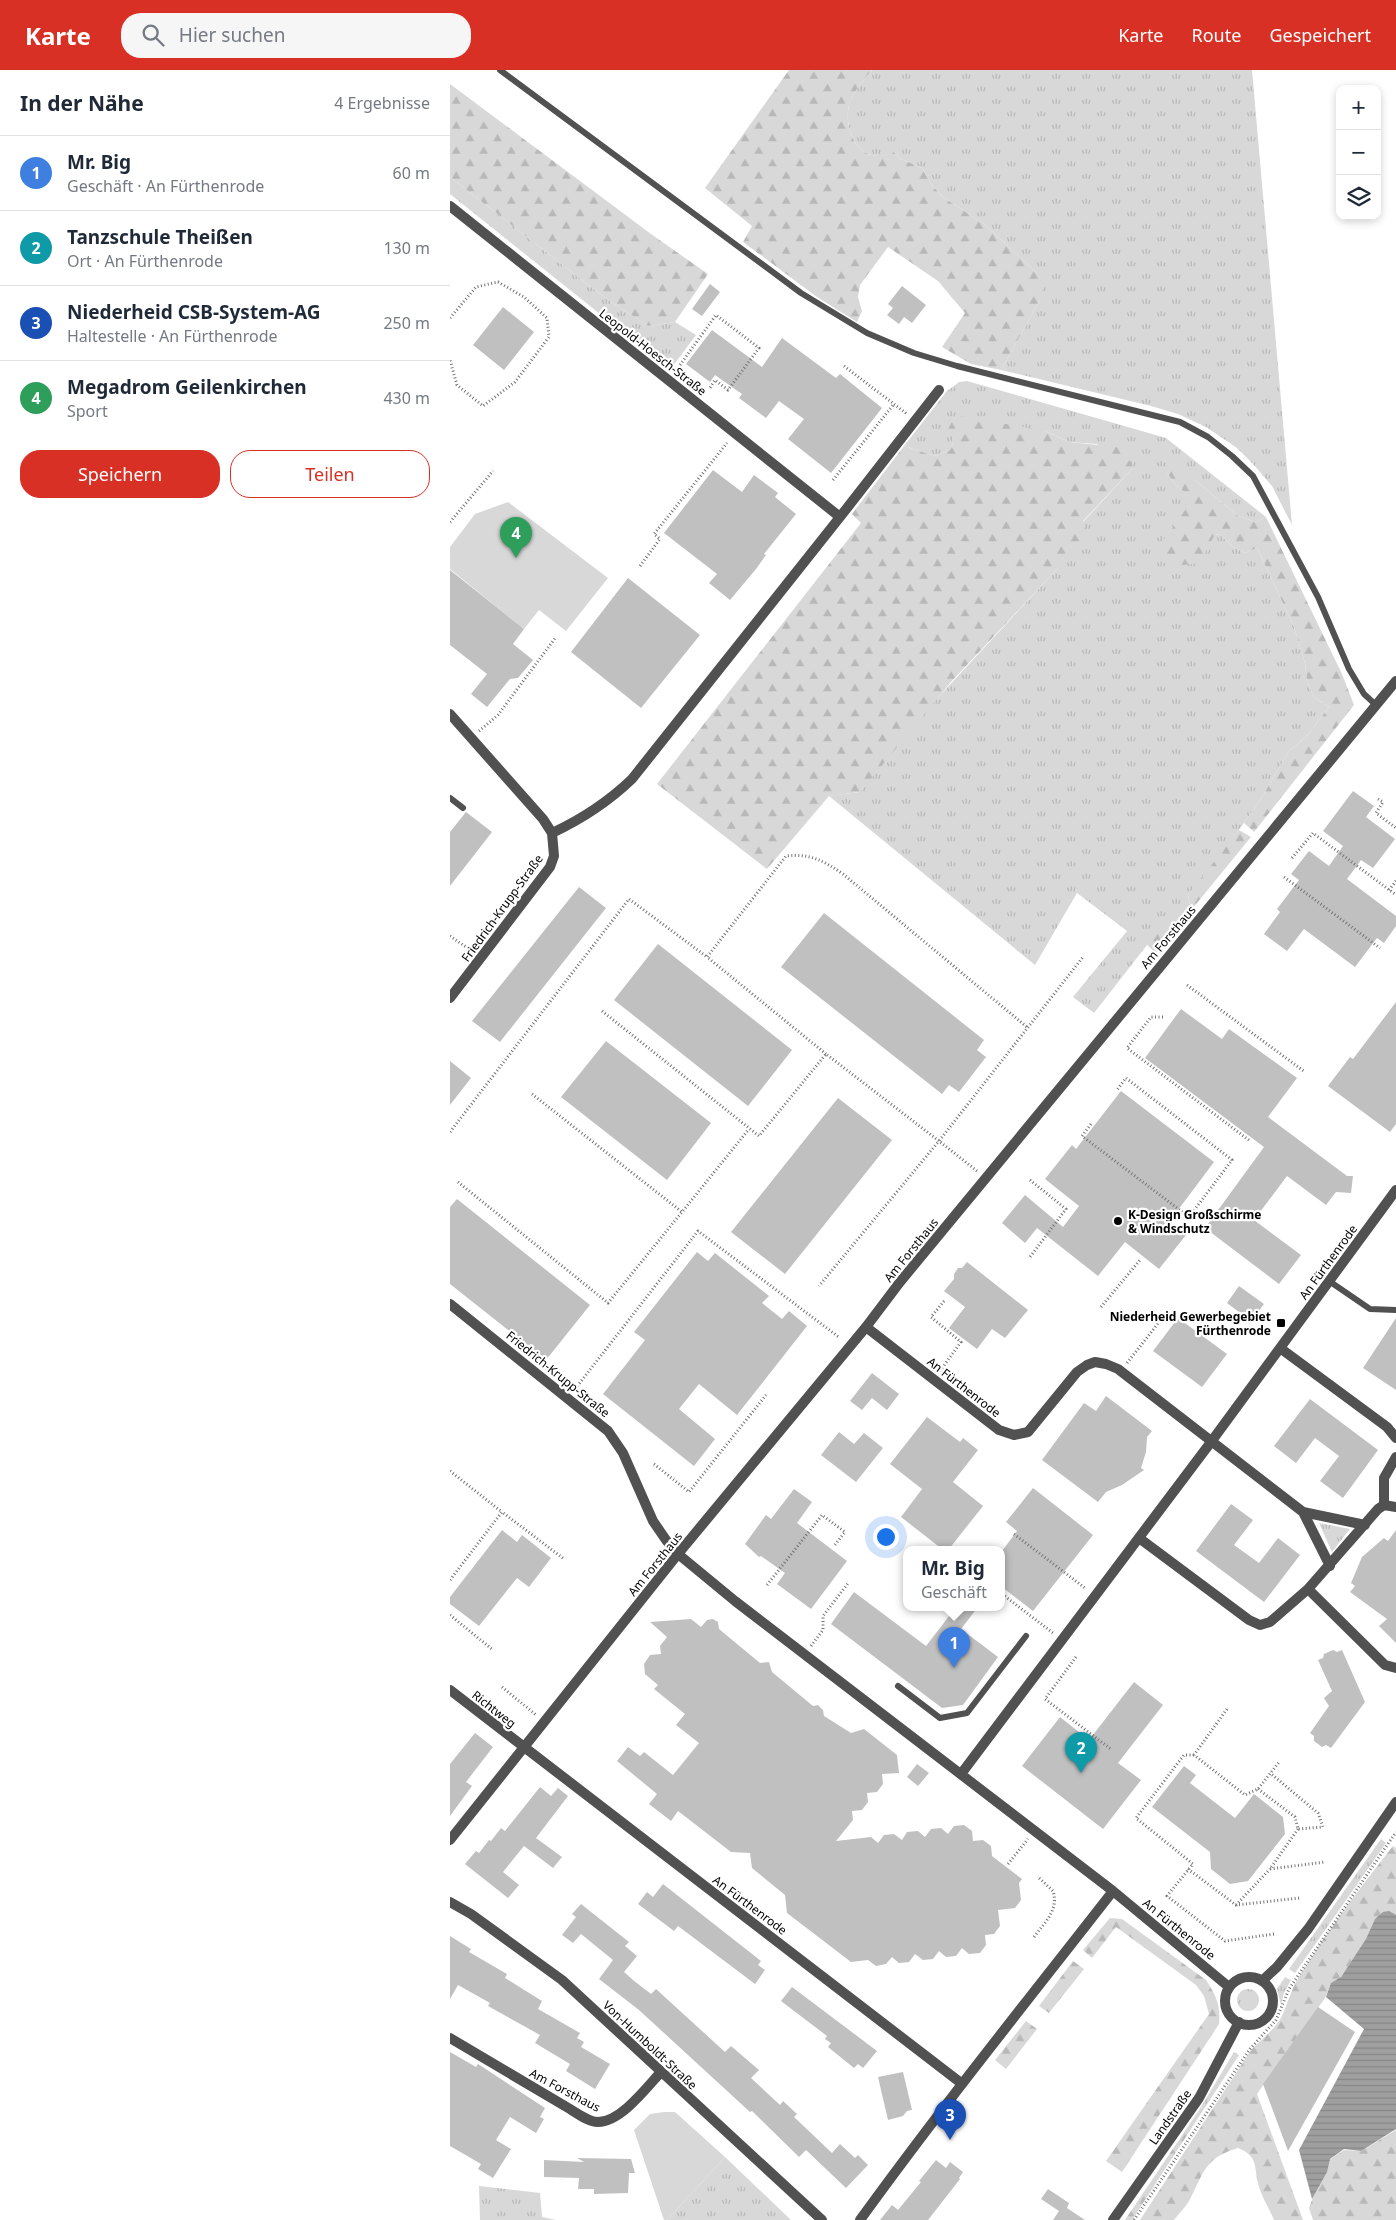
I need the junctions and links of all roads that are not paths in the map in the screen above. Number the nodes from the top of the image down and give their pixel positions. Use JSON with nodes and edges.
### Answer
{"nodes":[{"id":1,"x":500,"y":70,"type":"edge"},
{"id":2,"x":450,"y":206,"type":"edge"},
{"id":3,"x":939,"y":390,"type":"dead end"},
{"id":4,"x":840,"y":517,"type":"junction"},
{"id":5,"x":1396,"y":680,"type":"edge"},
{"id":6,"x":1376,"y":705,"type":"junction"},
{"id":7,"x":450,"y":714,"type":"edge"},
{"id":8,"x":450,"y":798,"type":"edge"},
{"id":9,"x":463,"y":808,"type":"dead end"},
{"id":10,"x":552,"y":833,"type":"junction"},
{"id":11,"x":450,"y":998,"type":"edge"},
{"id":12,"x":1396,"y":1190,"type":"edge"},
{"id":13,"x":1329,"y":1281,"type":"junction"},
{"id":14,"x":450,"y":1304,"type":"edge"},
{"id":15,"x":1396,"y":1310,"type":"edge"},
{"id":16,"x":866,"y":1327,"type":"junction"},
{"id":17,"x":1280,"y":1348,"type":"junction"},
{"id":18,"x":1396,"y":1438,"type":"edge"},
{"id":19,"x":1211,"y":1442,"type":"junction"},
{"id":20,"x":1396,"y":1457,"type":"edge"},
{"id":21,"x":1384,"y":1505,"type":"junction"},
{"id":22,"x":1396,"y":1507,"type":"edge"},
{"id":23,"x":1303,"y":1512,"type":"junction"},
{"id":24,"x":1365,"y":1524,"type":"junction"},
{"id":25,"x":1139,"y":1538,"type":"junction"},
{"id":26,"x":678,"y":1554,"type":"junction"},
{"id":27,"x":1330,"y":1566,"type":"junction"},
{"id":28,"x":1308,"y":1589,"type":"junction"},
{"id":29,"x":1026,"y":1636,"type":"dead end"},
{"id":30,"x":1396,"y":1668,"type":"edge"},
{"id":31,"x":898,"y":1686,"type":"dead end"},
{"id":32,"x":450,"y":1690,"type":"edge"},
{"id":33,"x":523,"y":1747,"type":"junction"},
{"id":34,"x":961,"y":1774,"type":"junction"},
{"id":35,"x":1396,"y":1802,"type":"edge"},
{"id":36,"x":450,"y":1840,"type":"edge"},
{"id":37,"x":1113,"y":1891,"type":"junction"},
{"id":38,"x":450,"y":1902,"type":"edge"},
{"id":39,"x":1262,"y":1981,"type":"junction"},
{"id":40,"x":1229,"y":1987,"type":"junction"},
{"id":41,"x":1238,"y":2022,"type":"junction"},
{"id":42,"x":450,"y":2038,"type":"edge"},
{"id":43,"x":661,"y":2072,"type":"junction"},
{"id":44,"x":961,"y":2083,"type":"junction"},
{"id":45,"x":822,"y":2220,"type":"edge"},
{"id":46,"x":860,"y":2220,"type":"edge"},
{"id":47,"x":1113,"y":2220,"type":"edge"}],
"edges":[{"from":1,"to":6,"type":"lane"},
{"from":2,"to":4,"type":"street","name":"Leopold-Hoesch-Straße"},
{"from":3,"to":4,"type":"street"},
{"from":4,"to":10,"type":"street"},
{"from":5,"to":6,"type":"street","name":"Am Forsthaus"},
{"from":6,"to":16,"type":"street","name":"Am Forsthaus"},
{"from":7,"to":10,"type":"street"},
{"from":8,"to":9,"type":"lane"},
{"from":10,"to":11,"type":"street","name":"Friedrich-Krupp-Straße"},
{"from":12,"to":13,"type":"street","name":"An Fürthenrode"},
{"from":13,"to":15,"type":"lane"},
{"from":13,"to":17,"type":"street","name":"An Fürthenrode"},
{"from":14,"to":26,"type":"street","name":"Friedrich-Krupp-Straße"},
{"from":16,"to":19,"type":"street","name":"An Fürthenrode"},
{"from":16,"to":26,"type":"street","name":"Am Forsthaus"},
{"from":17,"to":18,"type":"street"},
{"from":17,"to":19,"type":"street","name":"An Fürthenrode"},
{"from":19,"to":23,"type":"street","name":"An Fürthenrode"},
{"from":19,"to":25,"type":"street","name":"An Fürthenrode"},
{"from":20,"to":21,"type":"street"},
{"from":21,"to":22,"type":"street"},
{"from":21,"to":24,"type":"street"},
{"from":23,"to":24,"type":"street","name":"An Fürthenrode"},
{"from":23,"to":27,"type":"street","name":"An Fürthenrode"},
{"from":24,"to":27,"type":"street"},
{"from":25,"to":28,"type":"street"},
{"from":25,"to":34,"type":"street","name":"An Fürthenrode"},
{"from":26,"to":33,"type":"street","name":"Am Forsthaus"},
{"from":26,"to":34,"type":"street","name":"An Fürthenrode"},
{"from":27,"to":28,"type":"street"},
{"from":28,"to":30,"type":"street"},
{"from":29,"to":31,"type":"lane"},
{"from":32,"to":33,"type":"street","name":"Richtweg"},
{"from":33,"to":36,"type":"street","name":"Am Forsthaus"},
{"from":33,"to":44,"type":"street","name":"An Fürthenrode"},
{"from":34,"to":37,"type":"street","name":"An Fürthenrode"},
{"from":35,"to":39,"type":"street"},
{"from":37,"to":40,"type":"street","name":"An Fürthenrode"},
{"from":37,"to":44,"type":"street"},
{"from":38,"to":43,"type":"street","name":"Von-Humboldt-Straße"},
{"from":39,"to":40,"type":"street"},
{"from":39,"to":41,"type":"street"},
{"from":40,"to":41,"type":"street"},
{"from":41,"to":47,"type":"street","name":"Landstraße"},
{"from":42,"to":43,"type":"street","name":"Am Forsthaus"},
{"from":43,"to":45,"type":"street","name":"Von-Humboldt-Straße"},
{"from":44,"to":46,"type":"street"}]}
